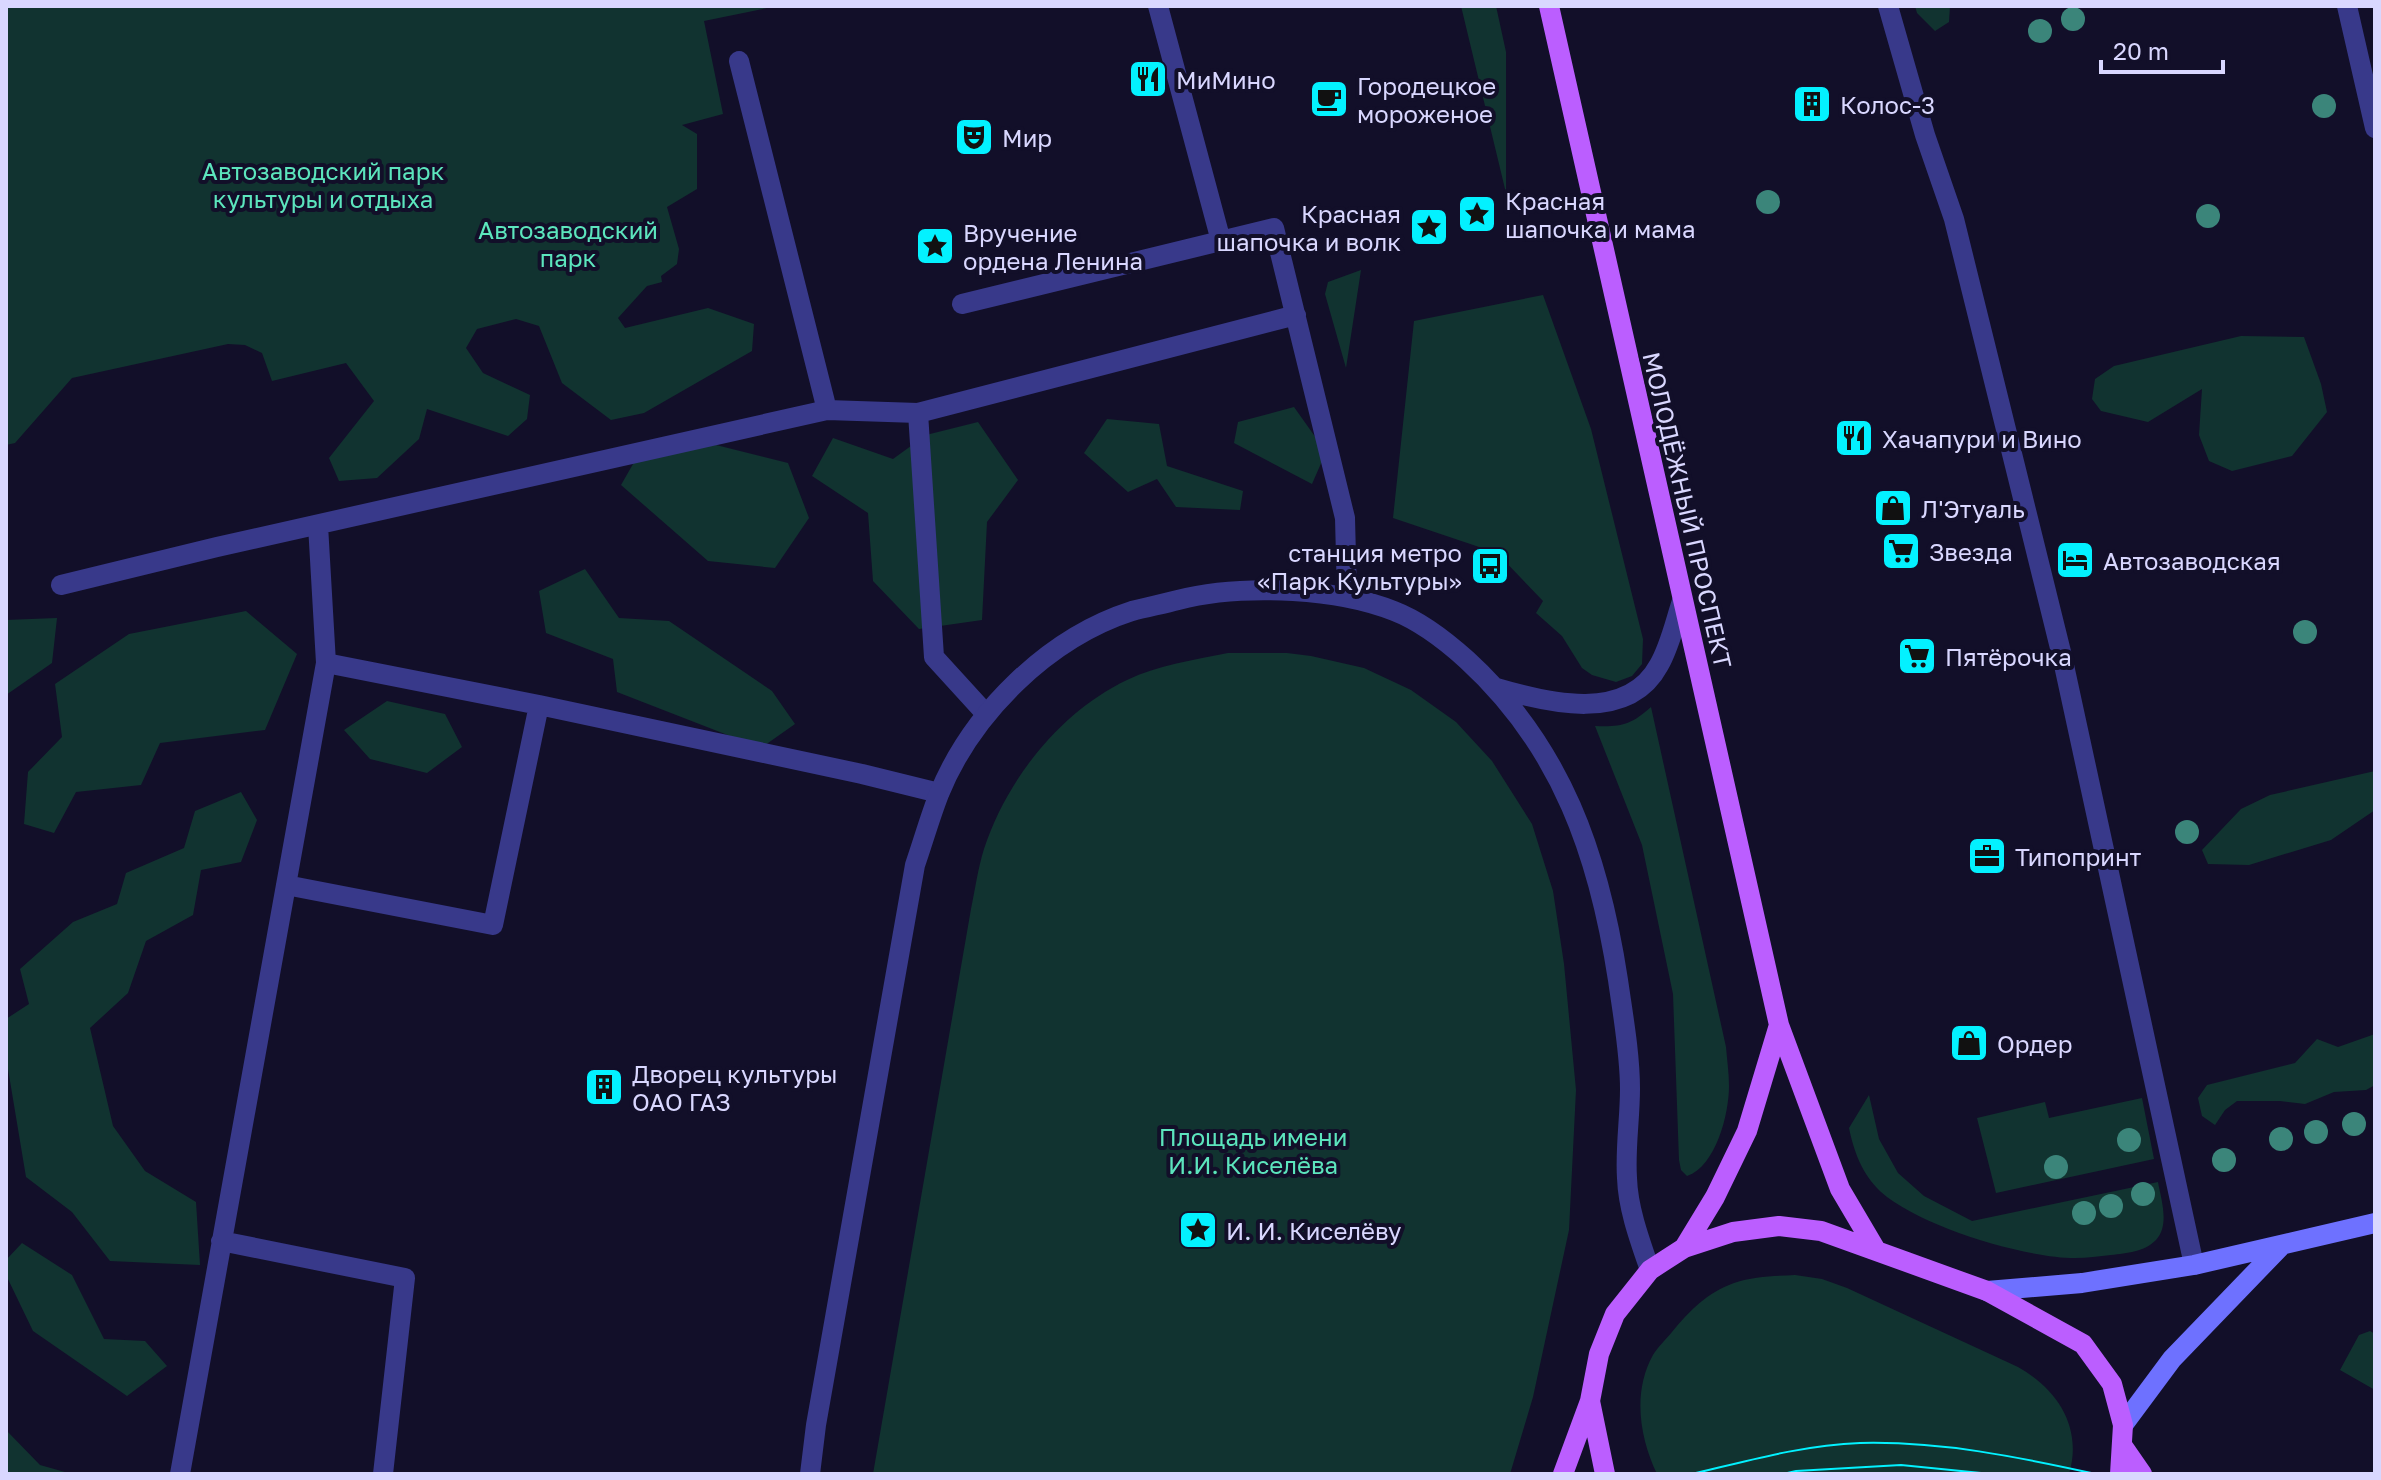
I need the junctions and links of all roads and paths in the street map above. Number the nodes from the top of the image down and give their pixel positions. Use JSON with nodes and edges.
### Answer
{"nodes":[{"id":1,"x":1158,"y":6,"type":"edge"},
{"id":2,"x":1549,"y":6,"type":"edge"},
{"id":3,"x":1888,"y":6,"type":"edge"},
{"id":4,"x":2347,"y":6,"type":"edge"},
{"id":5,"x":739,"y":61,"type":"dead end"},
{"id":6,"x":2375,"y":128,"type":"edge"},
{"id":7,"x":1221,"y":241,"type":"junction"},
{"id":8,"x":962,"y":304,"type":"dead end"},
{"id":9,"x":1296,"y":315,"type":"junction"},
{"id":10,"x":827,"y":410,"type":"junction"},
{"id":11,"x":918,"y":413,"type":"junction"},
{"id":12,"x":318,"y":525,"type":"junction"},
{"id":13,"x":61,"y":585,"type":"dead end"},
{"id":14,"x":1347,"y":596,"type":"junction"},
{"id":15,"x":1682,"y":601,"type":"junction"},
{"id":16,"x":326,"y":663,"type":"junction"},
{"id":17,"x":1497,"y":688,"type":"junction"},
{"id":18,"x":539,"y":705,"type":"junction"},
{"id":19,"x":986,"y":714,"type":"junction"},
{"id":20,"x":939,"y":793,"type":"junction"},
{"id":21,"x":286,"y":885,"type":"junction"},
{"id":22,"x":1779,"y":1025,"type":"junction"},
{"id":23,"x":2375,"y":1223,"type":"edge"},
{"id":24,"x":221,"y":1241,"type":"junction"},
{"id":25,"x":2282,"y":1245,"type":"junction"},
{"id":26,"x":1684,"y":1248,"type":"junction"},
{"id":27,"x":1876,"y":1250,"type":"junction"},
{"id":28,"x":2194,"y":1265,"type":"junction"},
{"id":29,"x":1650,"y":1270,"type":"junction"},
{"id":30,"x":1987,"y":1291,"type":"junction"},
{"id":31,"x":1590,"y":1401,"type":"junction"},
{"id":32,"x":2123,"y":1425,"type":"junction"},
{"id":33,"x":2124,"y":1448,"type":"junction"},
{"id":34,"x":180,"y":1474,"type":"edge"},
{"id":35,"x":383,"y":1474,"type":"edge"},
{"id":36,"x":810,"y":1474,"type":"edge"},
{"id":37,"x":1563,"y":1474,"type":"edge"},
{"id":38,"x":1605,"y":1474,"type":"edge"},
{"id":39,"x":2120,"y":1474,"type":"edge"},
{"id":40,"x":2142,"y":1474,"type":"edge"}],
"edges":[{"from":1,"to":7,"type":"street"},
{"from":2,"to":15,"type":"main road","name":"МОЛОДЁЖНЫЙ ПРОСПЕКТ"},
{"from":3,"to":28,"type":"street"},
{"from":4,"to":6,"type":"street"},
{"from":5,"to":10,"type":"street"},
{"from":7,"to":8,"type":"street"},
{"from":7,"to":9,"type":"street"},
{"from":9,"to":11,"type":"street"},
{"from":9,"to":14,"type":"street"},
{"from":10,"to":11,"type":"street"},
{"from":10,"to":12,"type":"street"},
{"from":11,"to":19,"type":"street"},
{"from":12,"to":13,"type":"street"},
{"from":12,"to":16,"type":"street"},
{"from":14,"to":17,"type":"street"},
{"from":14,"to":19,"type":"street"},
{"from":15,"to":17,"type":"street"},
{"from":15,"to":22,"type":"main road","name":"МОЛОДЁЖНЫЙ ПРОСПЕКТ"},
{"from":16,"to":18,"type":"street"},
{"from":16,"to":21,"type":"street"},
{"from":17,"to":29,"type":"street"},
{"from":18,"to":20,"type":"street"},
{"from":18,"to":21,"type":"street"},
{"from":19,"to":20,"type":"street"},
{"from":20,"to":36,"type":"street"},
{"from":21,"to":24,"type":"street"},
{"from":22,"to":26,"type":"main road","name":"МОЛОДЁЖНЫЙ ПРОСПЕКТ"},
{"from":22,"to":27,"type":"main road","name":"МОЛОДЁЖНЫЙ ПРОСПЕКТ"},
{"from":23,"to":25,"type":"main road"},
{"from":24,"to":34,"type":"street"},
{"from":24,"to":35,"type":"street"},
{"from":25,"to":28,"type":"main road"},
{"from":25,"to":32,"type":"main road"},
{"from":26,"to":27,"type":"main road"},
{"from":26,"to":29,"type":"main road"},
{"from":27,"to":30,"type":"main road"},
{"from":28,"to":30,"type":"main road"},
{"from":29,"to":31,"type":"main road"},
{"from":30,"to":32,"type":"main road"},
{"from":31,"to":37,"type":"main road"},
{"from":31,"to":38,"type":"main road"},
{"from":32,"to":33,"type":"main road"},
{"from":33,"to":39,"type":"main road"},
{"from":33,"to":40,"type":"main road"}]}
